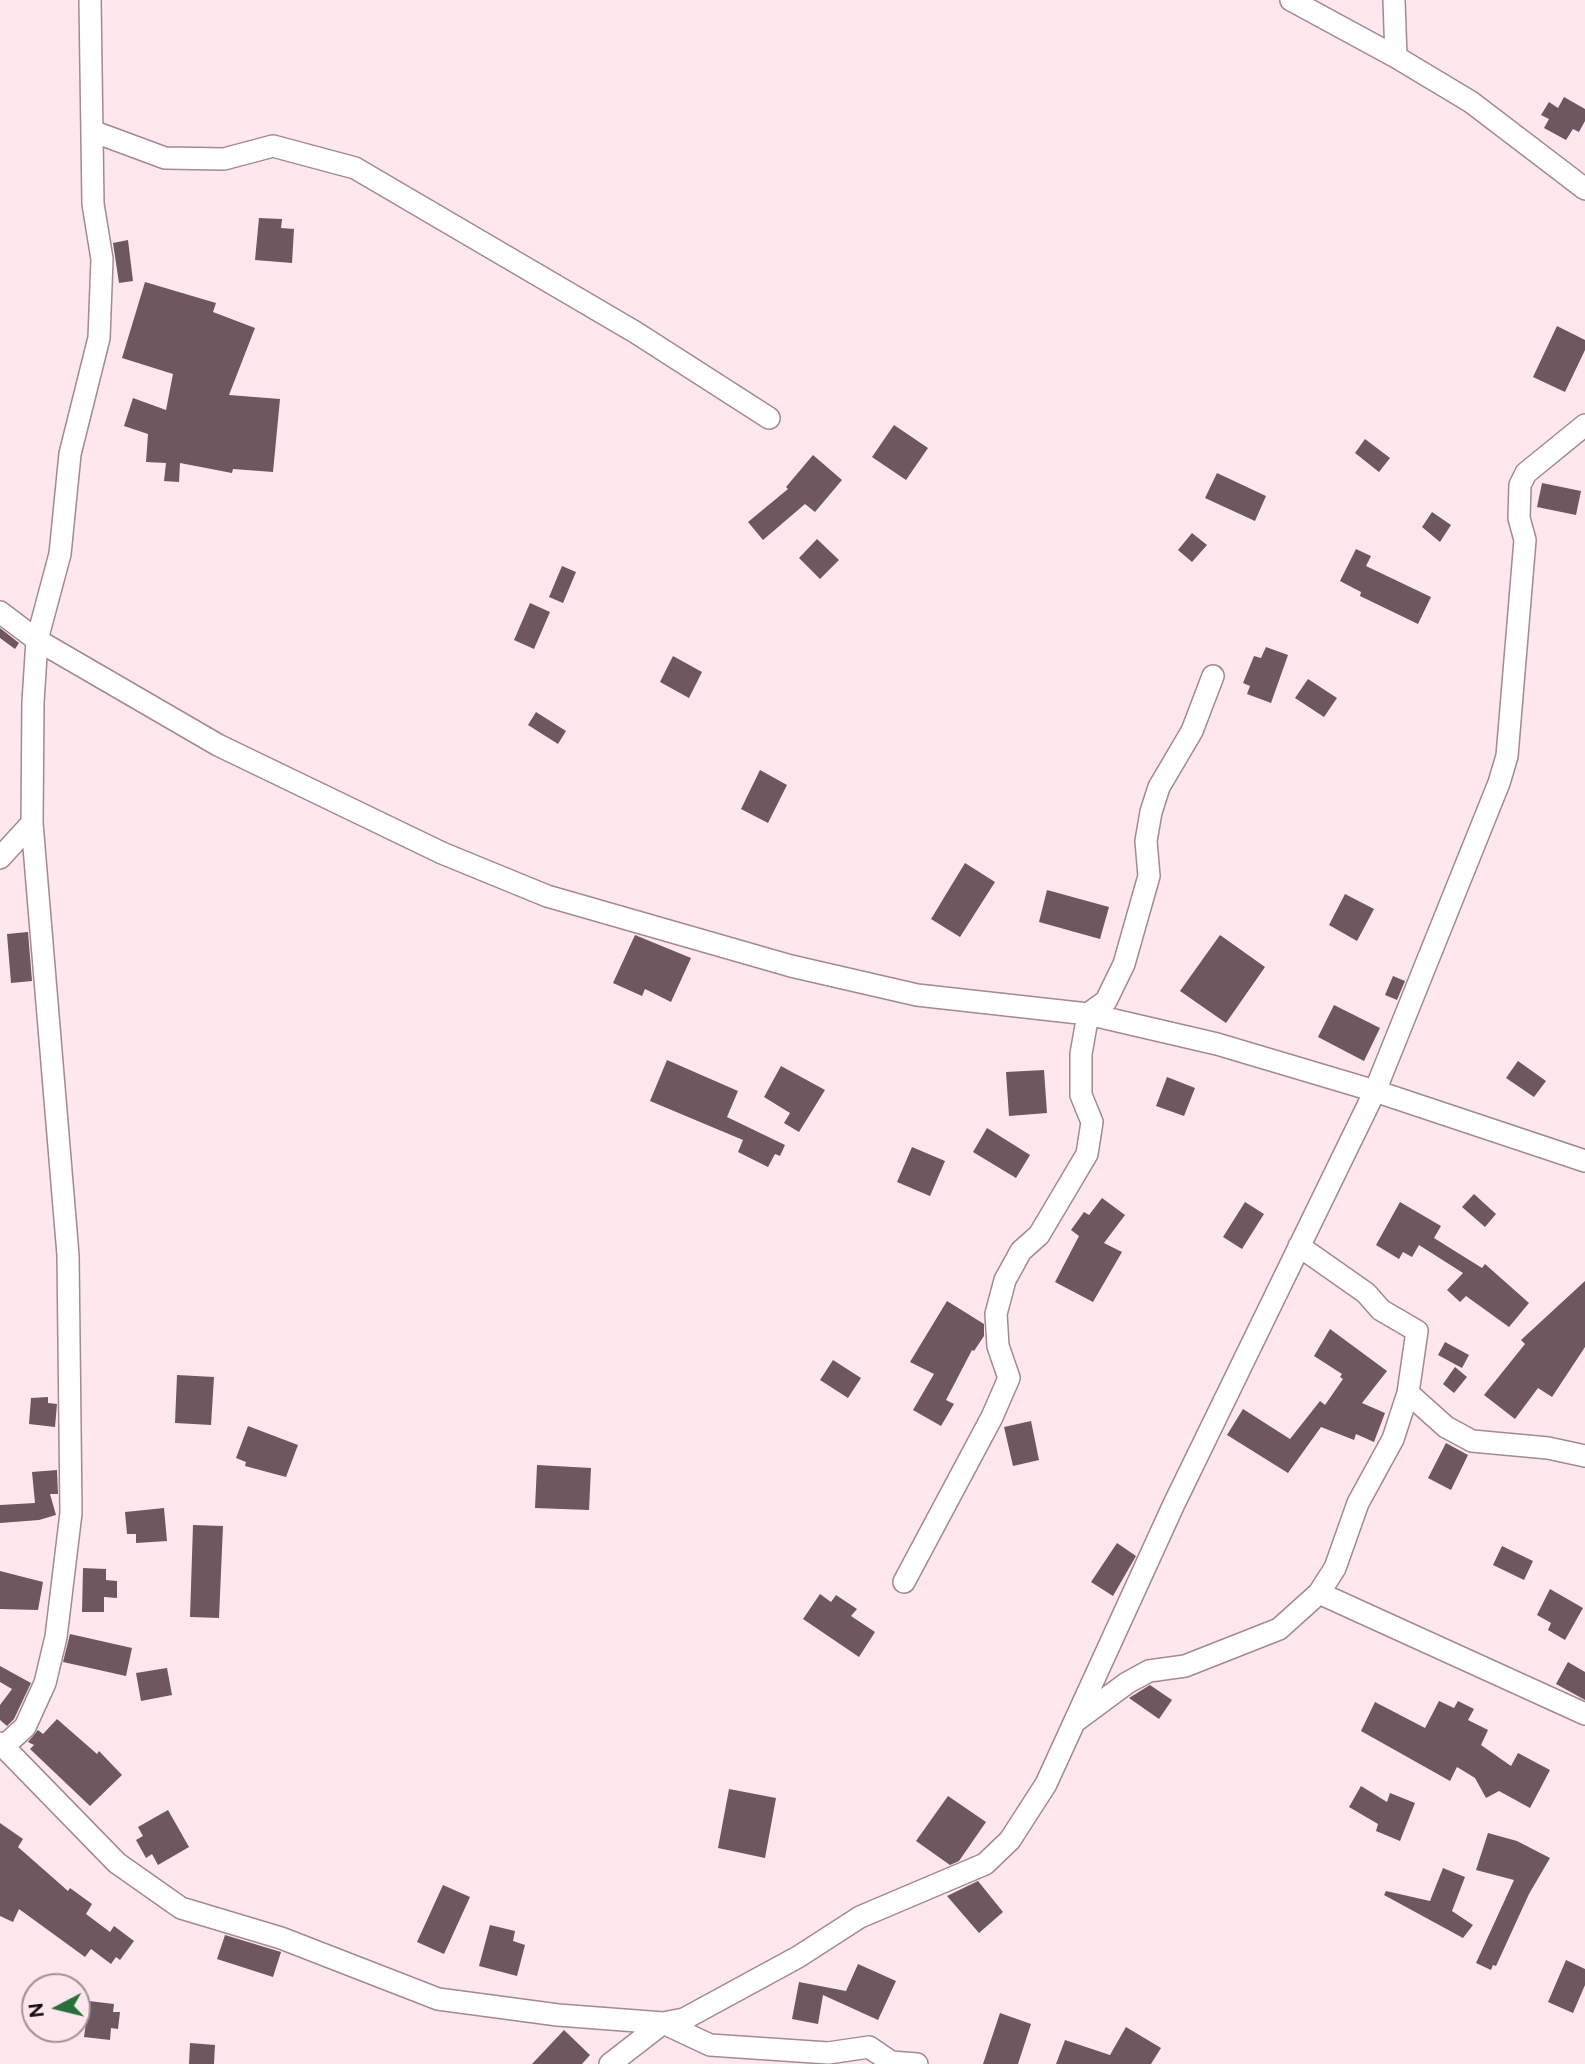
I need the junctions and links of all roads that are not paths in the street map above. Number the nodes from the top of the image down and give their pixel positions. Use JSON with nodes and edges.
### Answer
{"nodes":[{"id":1,"x":90,"y":0,"type":"edge"},
{"id":2,"x":1292,"y":0,"type":"edge"},
{"id":3,"x":1394,"y":0,"type":"edge"},
{"id":4,"x":1396,"y":57,"type":"junction"},
{"id":5,"x":92,"y":131,"type":"junction"},
{"id":6,"x":1585,"y":189,"type":"edge"},
{"id":7,"x":769,"y":418,"type":"dead end"},
{"id":8,"x":1585,"y":425,"type":"edge"},
{"id":9,"x":0,"y":612,"type":"edge"},
{"id":10,"x":37,"y":640,"type":"junction"},
{"id":11,"x":1213,"y":676,"type":"dead end"},
{"id":12,"x":32,"y":823,"type":"junction"},
{"id":13,"x":0,"y":858,"type":"edge"},
{"id":14,"x":1087,"y":1014,"type":"junction"},
{"id":15,"x":1375,"y":1091,"type":"junction"},
{"id":16,"x":1585,"y":1161,"type":"edge"},
{"id":17,"x":1299,"y":1246,"type":"junction"},
{"id":18,"x":1408,"y":1392,"type":"junction"},
{"id":19,"x":1585,"y":1456,"type":"edge"},
{"id":20,"x":904,"y":1582,"type":"dead end"},
{"id":21,"x":1319,"y":1593,"type":"junction"},
{"id":22,"x":1585,"y":1714,"type":"edge"},
{"id":23,"x":1076,"y":1721,"type":"junction"},
{"id":24,"x":2,"y":1744,"type":"edge"},
{"id":25,"x":663,"y":2023,"type":"junction"},
{"id":26,"x":610,"y":2064,"type":"edge"},
{"id":27,"x":917,"y":2064,"type":"edge"}],
"edges":[{"from":1,"to":5,"type":"street"},
{"from":2,"to":4,"type":"street"},
{"from":3,"to":4,"type":"street"},
{"from":4,"to":6,"type":"street"},
{"from":5,"to":7,"type":"street"},
{"from":5,"to":10,"type":"street"},
{"from":8,"to":15,"type":"street"},
{"from":9,"to":10,"type":"street"},
{"from":10,"to":12,"type":"street"},
{"from":10,"to":14,"type":"street"},
{"from":11,"to":14,"type":"street"},
{"from":12,"to":13,"type":"street"},
{"from":12,"to":24,"type":"street"},
{"from":14,"to":15,"type":"street"},
{"from":14,"to":20,"type":"street"},
{"from":15,"to":16,"type":"street"},
{"from":15,"to":17,"type":"street"},
{"from":17,"to":18,"type":"street"},
{"from":17,"to":23,"type":"street"},
{"from":18,"to":19,"type":"street"},
{"from":18,"to":21,"type":"street"},
{"from":21,"to":22,"type":"street"},
{"from":21,"to":23,"type":"street"},
{"from":23,"to":25,"type":"street"},
{"from":24,"to":25,"type":"street"},
{"from":25,"to":26,"type":"street"},
{"from":25,"to":27,"type":"street"}]}
